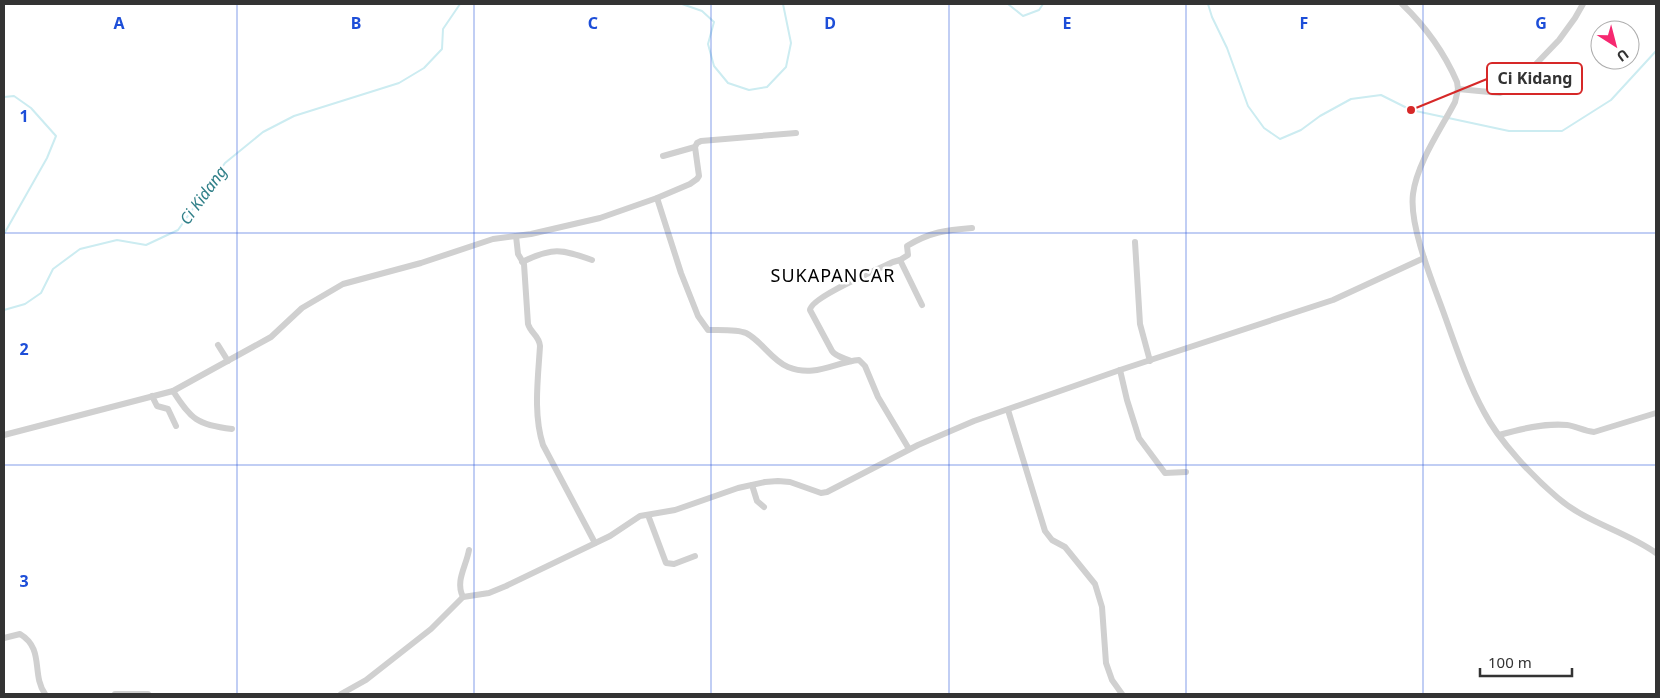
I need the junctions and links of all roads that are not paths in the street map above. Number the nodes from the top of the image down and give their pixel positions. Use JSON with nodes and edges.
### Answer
{"nodes":[{"id":1,"x":1402,"y":4,"type":"edge"},
{"id":2,"x":1583,"y":4,"type":"edge"},
{"id":3,"x":1458,"y":89,"type":"junction"},
{"id":4,"x":796,"y":133,"type":"dead end"},
{"id":5,"x":695,"y":148,"type":"junction"},
{"id":6,"x":663,"y":156,"type":"dead end"},
{"id":7,"x":657,"y":198,"type":"junction"},
{"id":8,"x":972,"y":228,"type":"dead end"},
{"id":9,"x":516,"y":236,"type":"junction"},
{"id":10,"x":1135,"y":242,"type":"dead end"},
{"id":11,"x":1424,"y":258,"type":"junction"},
{"id":12,"x":592,"y":260,"type":"dead end"},
{"id":13,"x":900,"y":260,"type":"junction"},
{"id":14,"x":522,"y":262,"type":"junction"},
{"id":15,"x":922,"y":306,"type":"dead end"},
{"id":16,"x":218,"y":345,"type":"dead end"},
{"id":17,"x":228,"y":361,"type":"junction"},
{"id":18,"x":851,"y":361,"type":"junction"},
{"id":19,"x":1150,"y":361,"type":"junction"},
{"id":20,"x":1120,"y":370,"type":"junction"},
{"id":21,"x":173,"y":390,"type":"junction"},
{"id":22,"x":152,"y":396,"type":"junction"},
{"id":23,"x":1008,"y":410,"type":"junction"},
{"id":24,"x":1656,"y":413,"type":"edge"},
{"id":25,"x":176,"y":426,"type":"dead end"},
{"id":26,"x":232,"y":429,"type":"dead end"},
{"id":27,"x":4,"y":435,"type":"edge"},
{"id":28,"x":1499,"y":435,"type":"junction"},
{"id":29,"x":909,"y":449,"type":"junction"},
{"id":30,"x":1186,"y":472,"type":"dead end"},
{"id":31,"x":752,"y":485,"type":"junction"},
{"id":32,"x":764,"y":507,"type":"dead end"},
{"id":33,"x":648,"y":515,"type":"junction"},
{"id":34,"x":596,"y":543,"type":"junction"},
{"id":35,"x":469,"y":550,"type":"dead end"},
{"id":36,"x":1656,"y":553,"type":"edge"},
{"id":37,"x":695,"y":556,"type":"dead end"},
{"id":38,"x":463,"y":597,"type":"junction"},
{"id":39,"x":4,"y":638,"type":"edge"},
{"id":40,"x":45,"y":694,"type":"edge"},
{"id":41,"x":115,"y":694,"type":"edge"},
{"id":42,"x":148,"y":694,"type":"edge"},
{"id":43,"x":340,"y":694,"type":"edge"},
{"id":44,"x":1122,"y":694,"type":"edge"}],
"edges":[{"from":1,"to":3,"type":"street"},
{"from":2,"to":3,"type":"street"},
{"from":3,"to":11,"type":"street"},
{"from":4,"to":5,"type":"street"},
{"from":5,"to":6,"type":"street"},
{"from":5,"to":7,"type":"street"},
{"from":7,"to":9,"type":"street"},
{"from":7,"to":18,"type":"street"},
{"from":8,"to":13,"type":"street"},
{"from":9,"to":14,"type":"street"},
{"from":9,"to":17,"type":"street"},
{"from":10,"to":19,"type":"street"},
{"from":11,"to":19,"type":"street"},
{"from":11,"to":28,"type":"street"},
{"from":12,"to":14,"type":"street"},
{"from":13,"to":15,"type":"street"},
{"from":13,"to":18,"type":"street"},
{"from":14,"to":34,"type":"street"},
{"from":16,"to":17,"type":"street"},
{"from":17,"to":21,"type":"street"},
{"from":18,"to":29,"type":"street"},
{"from":19,"to":20,"type":"street"},
{"from":20,"to":23,"type":"street"},
{"from":20,"to":30,"type":"street"},
{"from":21,"to":22,"type":"street"},
{"from":21,"to":26,"type":"street"},
{"from":22,"to":25,"type":"street"},
{"from":22,"to":27,"type":"street"},
{"from":23,"to":29,"type":"street"},
{"from":23,"to":44,"type":"street"},
{"from":24,"to":28,"type":"street"},
{"from":28,"to":36,"type":"street"},
{"from":29,"to":31,"type":"street"},
{"from":31,"to":32,"type":"street"},
{"from":31,"to":33,"type":"street"},
{"from":33,"to":34,"type":"street"},
{"from":33,"to":37,"type":"street"},
{"from":34,"to":38,"type":"street"},
{"from":35,"to":38,"type":"street"},
{"from":38,"to":43,"type":"street"},
{"from":39,"to":40,"type":"street"},
{"from":41,"to":42,"type":"street"}]}
